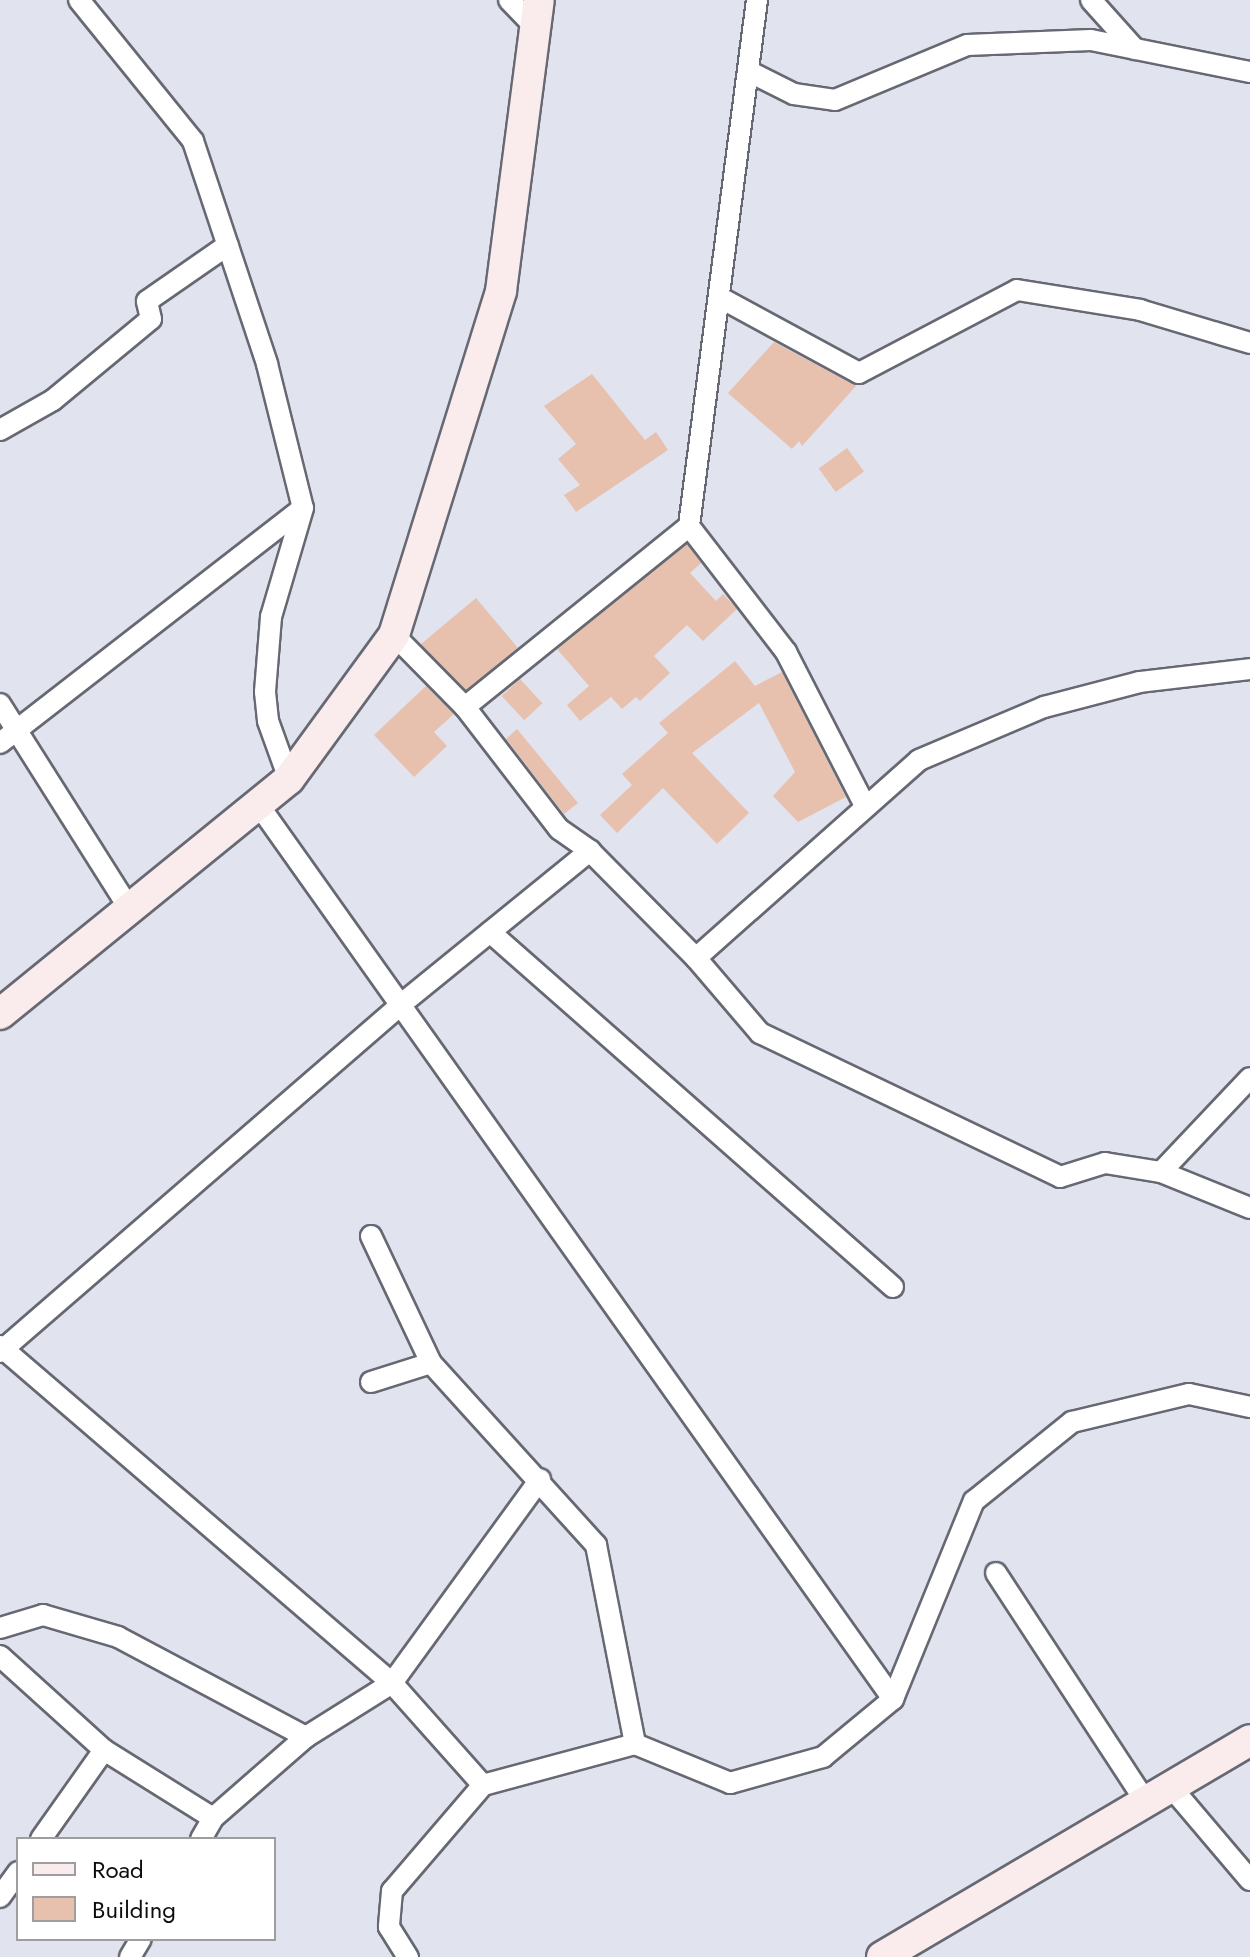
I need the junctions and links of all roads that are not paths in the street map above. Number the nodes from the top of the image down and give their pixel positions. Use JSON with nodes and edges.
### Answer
{"nodes":[{"id":1,"x":79,"y":0,"type":"edge"},
{"id":2,"x":509,"y":0,"type":"edge"},
{"id":3,"x":757,"y":0,"type":"edge"},
{"id":4,"x":1091,"y":0,"type":"edge"},
{"id":5,"x":537,"y":14,"type":"edge"},
{"id":6,"x":1135,"y":49,"type":"junction"},
{"id":7,"x":750,"y":72,"type":"junction"},
{"id":8,"x":1250,"y":72,"type":"edge"},
{"id":9,"x":228,"y":245,"type":"junction"},
{"id":10,"x":719,"y":297,"type":"junction"},
{"id":11,"x":1250,"y":343,"type":"edge"},
{"id":12,"x":0,"y":430,"type":"edge"},
{"id":13,"x":303,"y":508,"type":"junction"},
{"id":14,"x":689,"y":526,"type":"junction"},
{"id":15,"x":394,"y":635,"type":"junction"},
{"id":16,"x":1250,"y":669,"type":"edge"},
{"id":17,"x":0,"y":704,"type":"edge"},
{"id":18,"x":465,"y":707,"type":"junction"},
{"id":19,"x":19,"y":729,"type":"junction"},
{"id":20,"x":0,"y":743,"type":"edge"},
{"id":21,"x":289,"y":779,"type":"junction"},
{"id":22,"x":864,"y":804,"type":"junction"},
{"id":23,"x":260,"y":807,"type":"junction"},
{"id":24,"x":590,"y":851,"type":"junction"},
{"id":25,"x":129,"y":908,"type":"junction"},
{"id":26,"x":490,"y":932,"type":"junction"},
{"id":27,"x":696,"y":958,"type":"junction"},
{"id":28,"x":404,"y":1002,"type":"junction"},
{"id":29,"x":0,"y":1014,"type":"edge"},
{"id":30,"x":1250,"y":1078,"type":"edge"},
{"id":31,"x":1161,"y":1172,"type":"junction"},
{"id":32,"x":1250,"y":1208,"type":"edge"},
{"id":33,"x":371,"y":1236,"type":"dead end"},
{"id":34,"x":893,"y":1287,"type":"dead end"},
{"id":35,"x":1,"y":1349,"type":"edge"},
{"id":36,"x":431,"y":1363,"type":"junction"},
{"id":37,"x":371,"y":1382,"type":"dead end"},
{"id":38,"x":1250,"y":1407,"type":"edge"},
{"id":39,"x":540,"y":1479,"type":"junction"},
{"id":40,"x":996,"y":1573,"type":"dead end"},
{"id":41,"x":0,"y":1628,"type":"edge"},
{"id":42,"x":0,"y":1656,"type":"edge"},
{"id":43,"x":392,"y":1683,"type":"junction"},
{"id":44,"x":893,"y":1699,"type":"junction"},
{"id":45,"x":306,"y":1737,"type":"junction"},
{"id":46,"x":1250,"y":1740,"type":"edge"},
{"id":47,"x":635,"y":1744,"type":"junction"},
{"id":48,"x":104,"y":1750,"type":"junction"},
{"id":49,"x":483,"y":1785,"type":"junction"},
{"id":50,"x":1159,"y":1794,"type":"junction"},
{"id":51,"x":213,"y":1818,"type":"junction"},
{"id":52,"x":42,"y":1837,"type":"edge"},
{"id":53,"x":202,"y":1837,"type":"edge"},
{"id":54,"x":16,"y":1875,"type":"edge"},
{"id":55,"x":1250,"y":1880,"type":"edge"},
{"id":56,"x":0,"y":1897,"type":"edge"},
{"id":57,"x":399,"y":1953,"type":"edge"},
{"id":58,"x":882,"y":1957,"type":"edge"}],
"edges":[{"from":1,"to":9,"type":"street"},
{"from":2,"to":5,"type":"street"},
{"from":3,"to":7,"type":"street"},
{"from":4,"to":6,"type":"street"},
{"from":5,"to":15,"type":"street"},
{"from":6,"to":7,"type":"street"},
{"from":6,"to":8,"type":"street"},
{"from":7,"to":10,"type":"street"},
{"from":9,"to":12,"type":"street"},
{"from":9,"to":13,"type":"street"},
{"from":10,"to":11,"type":"street"},
{"from":10,"to":14,"type":"street"},
{"from":13,"to":19,"type":"street"},
{"from":13,"to":21,"type":"street"},
{"from":14,"to":18,"type":"street"},
{"from":14,"to":22,"type":"street"},
{"from":15,"to":18,"type":"street"},
{"from":15,"to":21,"type":"street"},
{"from":16,"to":22,"type":"street"},
{"from":17,"to":19,"type":"street"},
{"from":18,"to":24,"type":"street"},
{"from":19,"to":20,"type":"street"},
{"from":19,"to":25,"type":"street"},
{"from":21,"to":23,"type":"street"},
{"from":22,"to":27,"type":"street"},
{"from":23,"to":25,"type":"street"},
{"from":23,"to":28,"type":"street"},
{"from":24,"to":26,"type":"street"},
{"from":24,"to":27,"type":"street"},
{"from":25,"to":29,"type":"street"},
{"from":26,"to":28,"type":"street"},
{"from":26,"to":34,"type":"street"},
{"from":27,"to":31,"type":"street"},
{"from":28,"to":35,"type":"street"},
{"from":28,"to":44,"type":"street"},
{"from":30,"to":31,"type":"street"},
{"from":31,"to":32,"type":"street"},
{"from":33,"to":36,"type":"street"},
{"from":35,"to":43,"type":"street"},
{"from":36,"to":37,"type":"street"},
{"from":36,"to":39,"type":"street"},
{"from":38,"to":44,"type":"street"},
{"from":39,"to":43,"type":"street"},
{"from":39,"to":47,"type":"street"},
{"from":40,"to":50,"type":"street"},
{"from":41,"to":45,"type":"street"},
{"from":42,"to":48,"type":"street"},
{"from":43,"to":45,"type":"street"},
{"from":43,"to":49,"type":"street"},
{"from":44,"to":47,"type":"street"},
{"from":45,"to":51,"type":"street"},
{"from":46,"to":50,"type":"street"},
{"from":47,"to":49,"type":"street"},
{"from":48,"to":51,"type":"street"},
{"from":48,"to":52,"type":"street"},
{"from":49,"to":57,"type":"street"},
{"from":50,"to":55,"type":"street"},
{"from":50,"to":58,"type":"street"},
{"from":51,"to":53,"type":"street"},
{"from":54,"to":56,"type":"street"}]}
